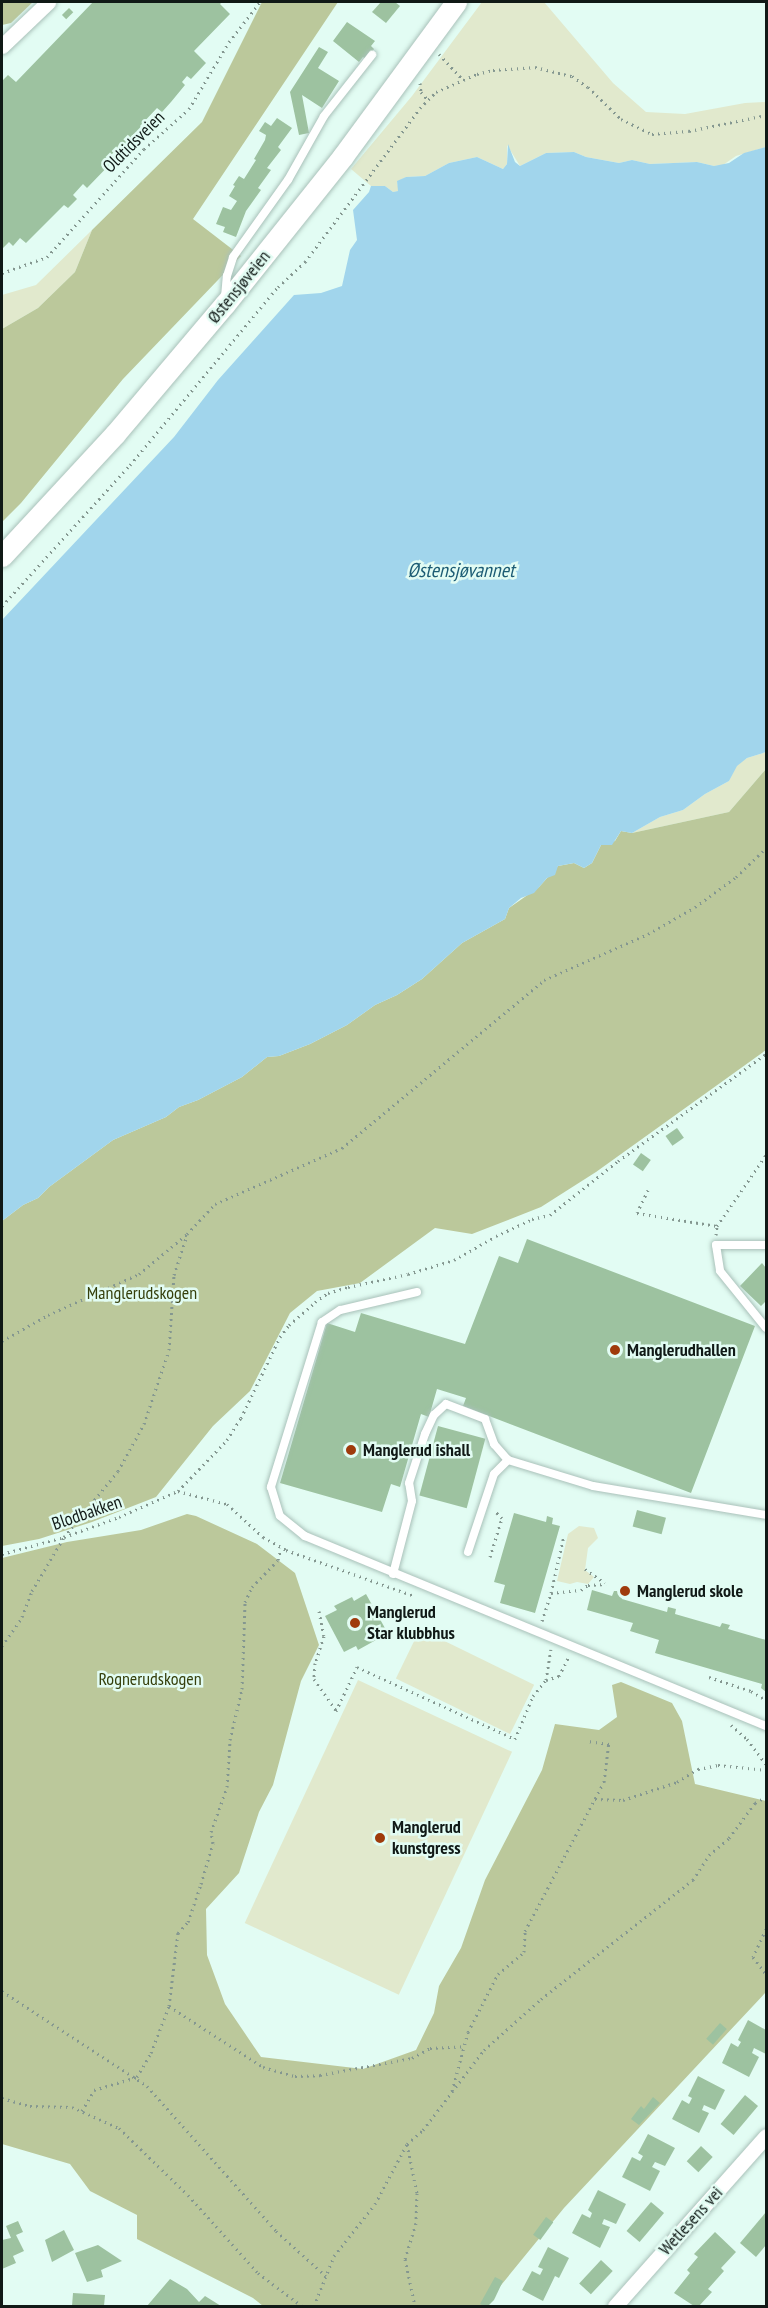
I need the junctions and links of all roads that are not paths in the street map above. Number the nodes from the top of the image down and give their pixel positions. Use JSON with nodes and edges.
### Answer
{"nodes":[{"id":1,"x":48,"y":2,"type":"edge"},
{"id":2,"x":456,"y":2,"type":"edge"},
{"id":3,"x":2,"y":46,"type":"edge"},
{"id":4,"x":372,"y":55,"type":"dead end"},
{"id":5,"x":225,"y":304,"type":"junction"},
{"id":6,"x":2,"y":556,"type":"edge"},
{"id":7,"x":766,"y":1246,"type":"edge"},
{"id":8,"x":417,"y":1292,"type":"dead end"},
{"id":9,"x":766,"y":1328,"type":"edge"},
{"id":10,"x":508,"y":1460,"type":"junction"},
{"id":11,"x":766,"y":1515,"type":"edge"},
{"id":12,"x":468,"y":1552,"type":"dead end"},
{"id":13,"x":393,"y":1574,"type":"junction"},
{"id":14,"x":766,"y":1726,"type":"edge"},
{"id":15,"x":766,"y":2136,"type":"edge"},
{"id":16,"x":615,"y":2307,"type":"edge"}],
"edges":[{"from":1,"to":3,"type":"street"},
{"from":2,"to":5,"type":"main road","name":"Østensjøveien"},
{"from":4,"to":5,"type":"lane"},
{"from":5,"to":6,"type":"main road","name":"Østensjøveien"},
{"from":7,"to":9,"type":"lane"},
{"from":8,"to":13,"type":"lane"},
{"from":10,"to":11,"type":"lane"},
{"from":10,"to":12,"type":"lane"},
{"from":10,"to":13,"type":"lane"},
{"from":13,"to":14,"type":"lane"},
{"from":15,"to":16,"type":"street","name":"Wetlesens vei"}]}
